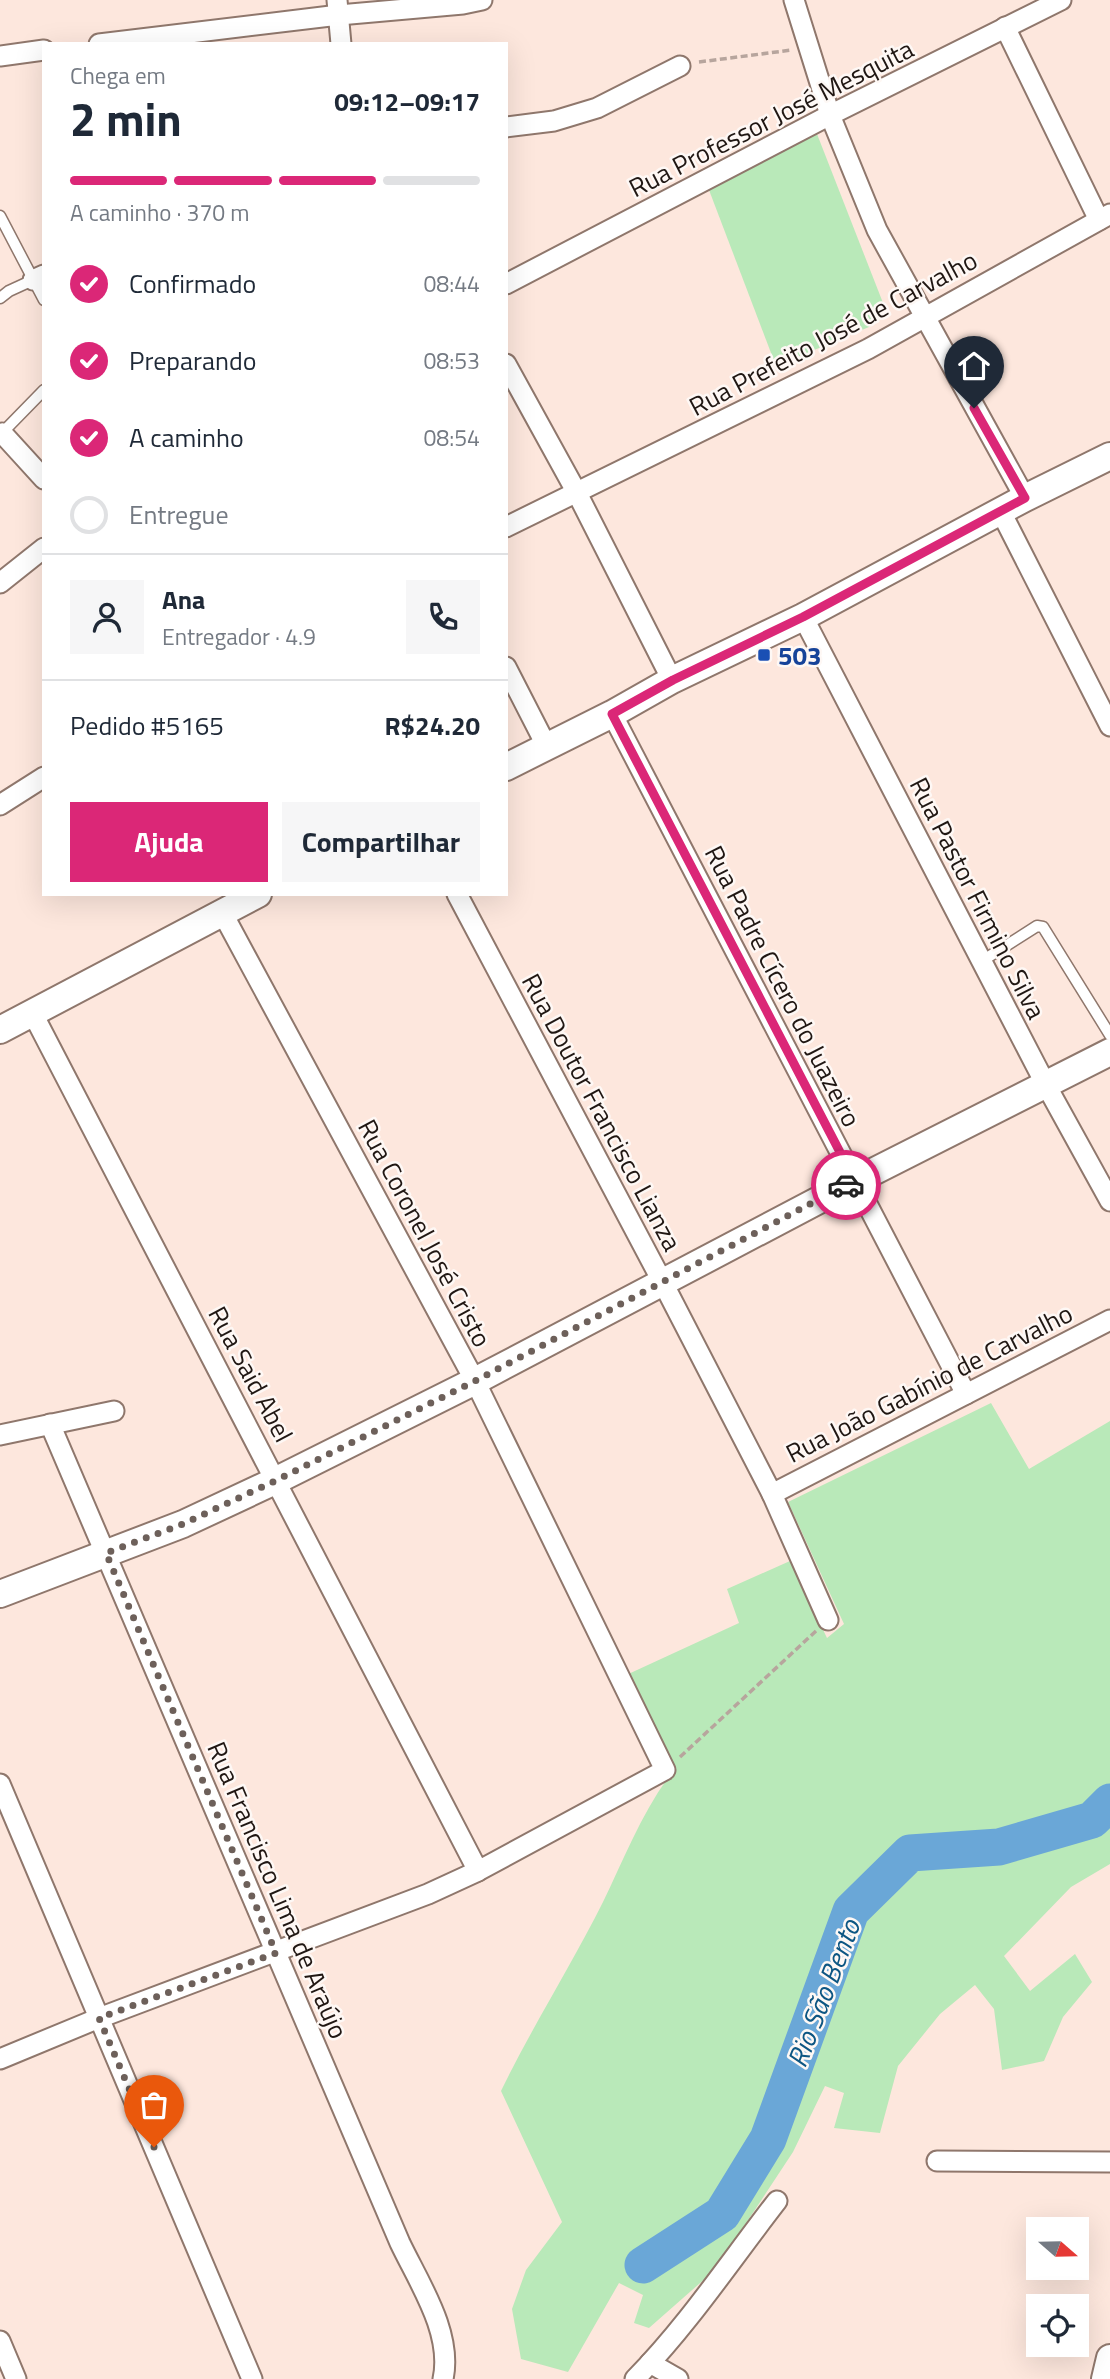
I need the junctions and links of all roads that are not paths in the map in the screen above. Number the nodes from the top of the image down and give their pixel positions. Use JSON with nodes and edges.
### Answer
{"nodes":[{"id":1,"x":794,"y":0,"type":"edge"},
{"id":2,"x":1061,"y":0,"type":"edge"},
{"id":3,"x":469,"y":1,"type":"edge"},
{"id":4,"x":338,"y":7,"type":"edge"},
{"id":5,"x":1004,"y":27,"type":"junction"},
{"id":6,"x":112,"y":42,"type":"edge"},
{"id":7,"x":341,"y":42,"type":"edge"},
{"id":8,"x":42,"y":50,"type":"edge"},
{"id":9,"x":0,"y":56,"type":"edge"},
{"id":10,"x":680,"y":66,"type":"road end"},
{"id":11,"x":830,"y":115,"type":"junction"},
{"id":12,"x":508,"y":127,"type":"edge"},
{"id":13,"x":0,"y":216,"type":"edge"},
{"id":14,"x":1104,"y":217,"type":"edge"},
{"id":15,"x":39,"y":278,"type":"edge"},
{"id":16,"x":508,"y":284,"type":"edge"},
{"id":17,"x":0,"y":298,"type":"edge"},
{"id":18,"x":924,"y":318,"type":"junction"},
{"id":19,"x":508,"y":368,"type":"edge"},
{"id":20,"x":42,"y":392,"type":"edge"},
{"id":21,"x":1,"y":434,"type":"edge"},
{"id":22,"x":1110,"y":456,"type":"edge"},
{"id":23,"x":42,"y":476,"type":"edge"},
{"id":24,"x":577,"y":493,"type":"junction"},
{"id":25,"x":1025,"y":498,"type":"junction"},
{"id":26,"x":1001,"y":512,"type":"junction"},
{"id":27,"x":508,"y":526,"type":"edge"},
{"id":28,"x":42,"y":550,"type":"edge"},
{"id":29,"x":0,"y":583,"type":"edge"},
{"id":30,"x":803,"y":617,"type":"junction"},
{"id":31,"x":508,"y":671,"type":"edge"},
{"id":32,"x":673,"y":680,"type":"junction"},
{"id":33,"x":612,"y":714,"type":"junction"},
{"id":34,"x":1110,"y":726,"type":"edge"},
{"id":35,"x":547,"y":747,"type":"junction"},
{"id":36,"x":508,"y":766,"type":"edge"},
{"id":37,"x":42,"y":778,"type":"edge"},
{"id":38,"x":0,"y":805,"type":"edge"},
{"id":39,"x":254,"y":896,"type":"edge"},
{"id":40,"x":458,"y":896,"type":"edge"},
{"id":41,"x":223,"y":914,"type":"junction"},
{"id":42,"x":982,"y":961,"type":"junction"},
{"id":43,"x":33,"y":1014,"type":"junction"},
{"id":44,"x":0,"y":1030,"type":"edge"},
{"id":45,"x":1110,"y":1035,"type":"edge"},
{"id":46,"x":1110,"y":1052,"type":"edge"},
{"id":47,"x":1046,"y":1085,"type":"junction"},
{"id":48,"x":855,"y":1181,"type":"junction"},
{"id":49,"x":1110,"y":1201,"type":"edge"},
{"id":50,"x":663,"y":1283,"type":"junction"},
{"id":51,"x":1110,"y":1320,"type":"edge"},
{"id":52,"x":475,"y":1381,"type":"junction"},
{"id":53,"x":966,"y":1394,"type":"junction"},
{"id":54,"x":114,"y":1411,"type":"dead end"},
{"id":55,"x":50,"y":1424,"type":"junction"},
{"id":56,"x":0,"y":1435,"type":"edge"},
{"id":57,"x":277,"y":1480,"type":"junction"},
{"id":58,"x":772,"y":1494,"type":"junction"},
{"id":59,"x":106,"y":1553,"type":"junction"},
{"id":60,"x":0,"y":1594,"type":"edge"},
{"id":61,"x":828,"y":1620,"type":"road end"},
{"id":62,"x":0,"y":1784,"type":"edge"},
{"id":63,"x":478,"y":1871,"type":"junction"},
{"id":64,"x":276,"y":1953,"type":"junction"},
{"id":65,"x":99,"y":2018,"type":"junction"},
{"id":66,"x":0,"y":2059,"type":"edge"},
{"id":67,"x":937,"y":2161,"type":"dead end"},
{"id":68,"x":1110,"y":2162,"type":"edge"},
{"id":69,"x":777,"y":2201,"type":"dead end"},
{"id":70,"x":0,"y":2341,"type":"edge"},
{"id":71,"x":1110,"y":2358,"type":"edge"},
{"id":72,"x":650,"y":2363,"type":"junction"},
{"id":73,"x":16,"y":2379,"type":"edge"},
{"id":74,"x":252,"y":2379,"type":"edge"},
{"id":75,"x":443,"y":2379,"type":"edge"},
{"id":76,"x":635,"y":2379,"type":"edge"},
{"id":77,"x":678,"y":2379,"type":"edge"},
{"id":78,"x":1105,"y":2379,"type":"edge"}],
"edges":[{"from":1,"to":11,"type":"street"},
{"from":2,"to":5,"type":"street","name":"Rua Professor José Mesquita"},
{"from":3,"to":4,"type":"street"},
{"from":4,"to":6,"type":"street"},
{"from":4,"to":7,"type":"street"},
{"from":5,"to":11,"type":"street","name":"Rua Professor José Mesquita"},
{"from":5,"to":14,"type":"street"},
{"from":8,"to":9,"type":"street"},
{"from":10,"to":12,"type":"street"},
{"from":11,"to":16,"type":"street","name":"Rua Professor José Mesquita"},
{"from":11,"to":18,"type":"street"},
{"from":13,"to":15,"type":"lane"},
{"from":14,"to":18,"type":"street","name":"Rua Prefeito José de Carvalho"},
{"from":15,"to":17,"type":"lane"},
{"from":18,"to":24,"type":"street","name":"Rua Prefeito José de Carvalho"},
{"from":18,"to":25,"type":"street"},
{"from":19,"to":24,"type":"street"},
{"from":20,"to":21,"type":"lane"},
{"from":21,"to":23,"type":"street"},
{"from":22,"to":25,"type":"main road"},
{"from":24,"to":27,"type":"street","name":"Rua Prefeito José de Carvalho"},
{"from":24,"to":32,"type":"street"},
{"from":25,"to":26,"type":"main road"},
{"from":26,"to":30,"type":"main road"},
{"from":26,"to":34,"type":"street"},
{"from":28,"to":29,"type":"street"},
{"from":30,"to":32,"type":"main road"},
{"from":30,"to":42,"type":"street","name":"Rua Pastor Firmino Silva"},
{"from":31,"to":35,"type":"street"},
{"from":32,"to":33,"type":"main road"},
{"from":33,"to":35,"type":"main road"},
{"from":33,"to":48,"type":"street","name":"Rua Padre Cícero do Juazeiro"},
{"from":35,"to":36,"type":"main road"},
{"from":37,"to":38,"type":"street"},
{"from":39,"to":41,"type":"main road"},
{"from":40,"to":50,"type":"street","name":"Rua Doutor Francisco Lianza"},
{"from":41,"to":43,"type":"main road"},
{"from":41,"to":52,"type":"street","name":"Rua Coronel José Cristo"},
{"from":42,"to":45,"type":"lane"},
{"from":42,"to":47,"type":"street","name":"Rua Pastor Firmino Silva"},
{"from":43,"to":44,"type":"main road"},
{"from":43,"to":57,"type":"street","name":"Rua Said Abel"},
{"from":46,"to":47,"type":"main road"},
{"from":47,"to":48,"type":"main road"},
{"from":47,"to":49,"type":"street","name":"Rua Pastor Firmino Silva"},
{"from":48,"to":50,"type":"main road"},
{"from":48,"to":53,"type":"street","name":"Rua Padre Cícero do Juazeiro"},
{"from":50,"to":52,"type":"main road"},
{"from":50,"to":58,"type":"street","name":"Rua Doutor Francisco Lianza"},
{"from":51,"to":53,"type":"street","name":"Rua João Gabínio de Carvalho"},
{"from":52,"to":57,"type":"main road"},
{"from":52,"to":63,"type":"street","name":"Rua Coronel José Cristo"},
{"from":53,"to":58,"type":"street","name":"Rua João Gabínio de Carvalho"},
{"from":54,"to":55,"type":"street"},
{"from":55,"to":56,"type":"street"},
{"from":55,"to":59,"type":"street","name":"Rua Francisco Lima de Araújo"},
{"from":57,"to":59,"type":"main road"},
{"from":57,"to":63,"type":"street","name":"Rua Said Abel"},
{"from":58,"to":61,"type":"street","name":"Rua Doutor Francisco Lianza"},
{"from":59,"to":60,"type":"main road"},
{"from":59,"to":64,"type":"street","name":"Rua Francisco Lima de Araújo"},
{"from":62,"to":65,"type":"street"},
{"from":63,"to":64,"type":"street"},
{"from":64,"to":65,"type":"street"},
{"from":64,"to":75,"type":"street","name":"Rua Francisco Lima de Araújo"},
{"from":65,"to":66,"type":"street"},
{"from":65,"to":74,"type":"street"},
{"from":67,"to":68,"type":"street"},
{"from":69,"to":72,"type":"street"},
{"from":70,"to":73,"type":"street"},
{"from":71,"to":78,"type":"main road"},
{"from":72,"to":76,"type":"street"},
{"from":72,"to":77,"type":"street"}]}
